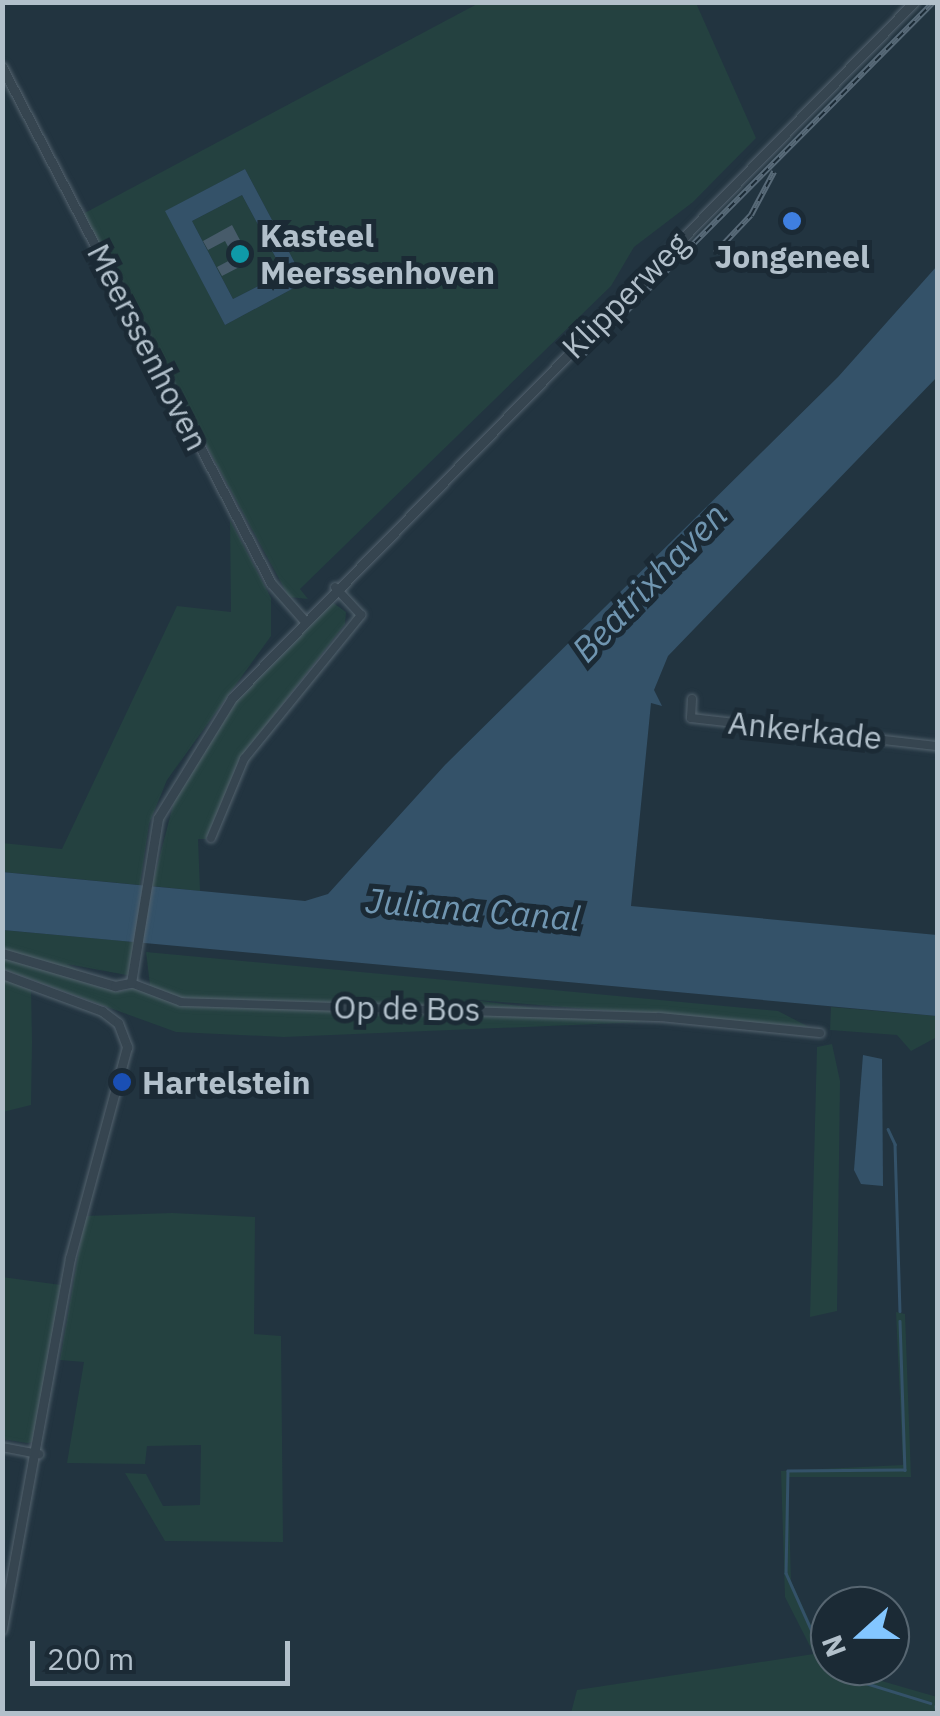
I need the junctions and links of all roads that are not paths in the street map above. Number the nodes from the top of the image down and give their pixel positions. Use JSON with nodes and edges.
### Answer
{"nodes":[{"id":1,"x":907,"y":5,"type":"edge"},
{"id":2,"x":2,"y":67,"type":"edge"},
{"id":3,"x":335,"y":586,"type":"junction"},
{"id":4,"x":303,"y":619,"type":"junction"},
{"id":5,"x":692,"y":699,"type":"dead end"},
{"id":6,"x":938,"y":746,"type":"edge"},
{"id":7,"x":211,"y":838,"type":"dead end"},
{"id":8,"x":2,"y":953,"type":"edge"},
{"id":9,"x":2,"y":974,"type":"edge"},
{"id":10,"x":131,"y":983,"type":"junction"},
{"id":11,"x":820,"y":1033,"type":"dead end"},
{"id":12,"x":2,"y":1448,"type":"edge"},
{"id":13,"x":39,"y":1454,"type":"junction"},
{"id":14,"x":2,"y":1630,"type":"edge"}],
"edges":[{"from":1,"to":3,"type":"street","name":"Klipperweg"},
{"from":2,"to":4,"type":"street","name":"Meerssenhoven"},
{"from":3,"to":4,"type":"street","name":"Klipperweg"},
{"from":3,"to":7,"type":"street"},
{"from":4,"to":10,"type":"street","name":"Klipperweg"},
{"from":5,"to":6,"type":"street","name":"Ankerkade"},
{"from":8,"to":10,"type":"street","name":"Op de Bos"},
{"from":9,"to":13,"type":"street"},
{"from":10,"to":11,"type":"street","name":"Op de Bos"},
{"from":12,"to":13,"type":"street"},
{"from":13,"to":14,"type":"street"}]}
